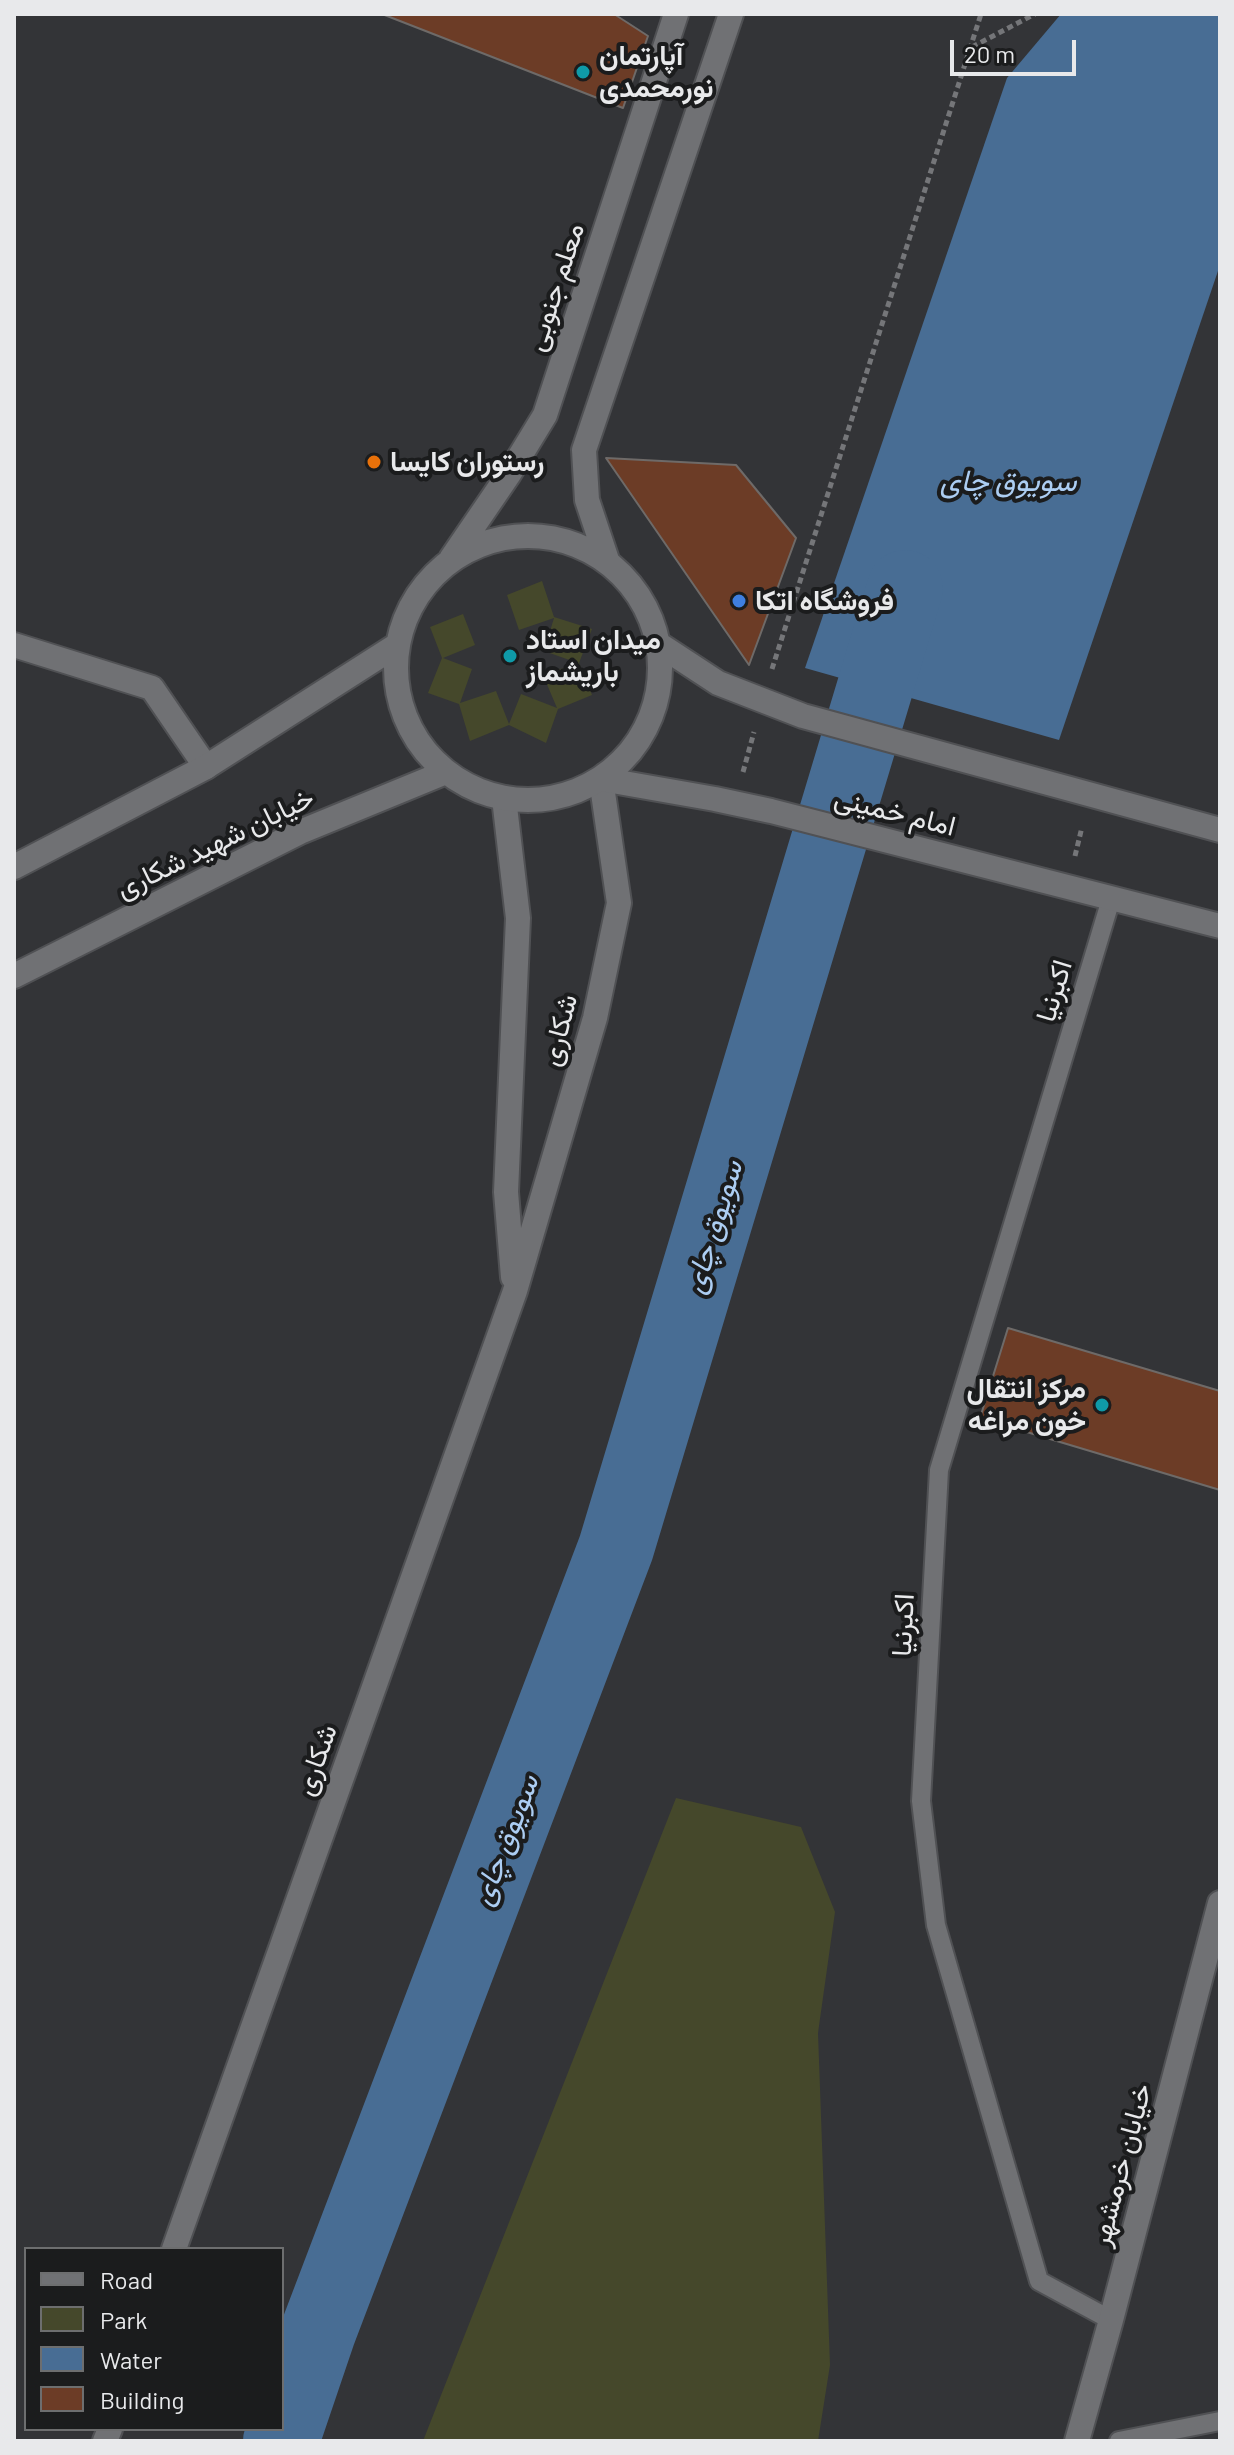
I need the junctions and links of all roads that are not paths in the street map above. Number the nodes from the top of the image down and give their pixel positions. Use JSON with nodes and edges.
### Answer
{"nodes":[{"id":1,"x":676,"y":14,"type":"edge"},
{"id":2,"x":731,"y":14,"type":"edge"},
{"id":3,"x":450,"y":560,"type":"junction"},
{"id":4,"x":607,"y":560,"type":"junction"},
{"id":5,"x":14,"y":645,"type":"edge"},
{"id":6,"x":397,"y":645,"type":"junction"},
{"id":7,"x":660,"y":645,"type":"junction"},
{"id":8,"x":206,"y":767,"type":"junction"},
{"id":9,"x":446,"y":772,"type":"junction"},
{"id":10,"x":601,"y":779,"type":"junction"},
{"id":11,"x":504,"y":798,"type":"junction"},
{"id":12,"x":1220,"y":830,"type":"edge"},
{"id":13,"x":14,"y":867,"type":"edge"},
{"id":14,"x":1111,"y":899,"type":"junction"},
{"id":15,"x":1220,"y":926,"type":"edge"},
{"id":16,"x":14,"y":976,"type":"edge"},
{"id":17,"x":515,"y":1291,"type":"junction"},
{"id":18,"x":1220,"y":1903,"type":"edge"},
{"id":19,"x":175,"y":2247,"type":"edge"},
{"id":20,"x":1111,"y":2320,"type":"junction"},
{"id":21,"x":1220,"y":2421,"type":"edge"},
{"id":22,"x":1199,"y":2433,"type":"edge"},
{"id":23,"x":1077,"y":2441,"type":"edge"},
{"id":24,"x":1119,"y":2441,"type":"edge"}],
"edges":[{"from":1,"to":3,"type":"street","name":"معلم جنوبی"},
{"from":2,"to":4,"type":"street"},
{"from":3,"to":4,"type":"street"},
{"from":3,"to":6,"type":"street"},
{"from":4,"to":7,"type":"street"},
{"from":5,"to":8,"type":"street"},
{"from":6,"to":8,"type":"street"},
{"from":6,"to":9,"type":"street"},
{"from":7,"to":10,"type":"street"},
{"from":7,"to":12,"type":"street"},
{"from":8,"to":13,"type":"street"},
{"from":9,"to":11,"type":"street"},
{"from":9,"to":16,"type":"street","name":"خیابان شهید شکاری"},
{"from":10,"to":11,"type":"street"},
{"from":10,"to":14,"type":"street","name":"امام خمینی"},
{"from":10,"to":17,"type":"street","name":"شکاری"},
{"from":11,"to":17,"type":"street","name":"شکاری"},
{"from":14,"to":15,"type":"street","name":"امام خمینی"},
{"from":14,"to":20,"type":"lane","name":"اکبرنیا"},
{"from":17,"to":19,"type":"street","name":"شکاری"},
{"from":18,"to":20,"type":"street","name":"خیابان خرمشهر"},
{"from":20,"to":23,"type":"street","name":"خیابان خرمشهر"},
{"from":21,"to":22,"type":"lane"},
{"from":22,"to":24,"type":"lane"}]}
